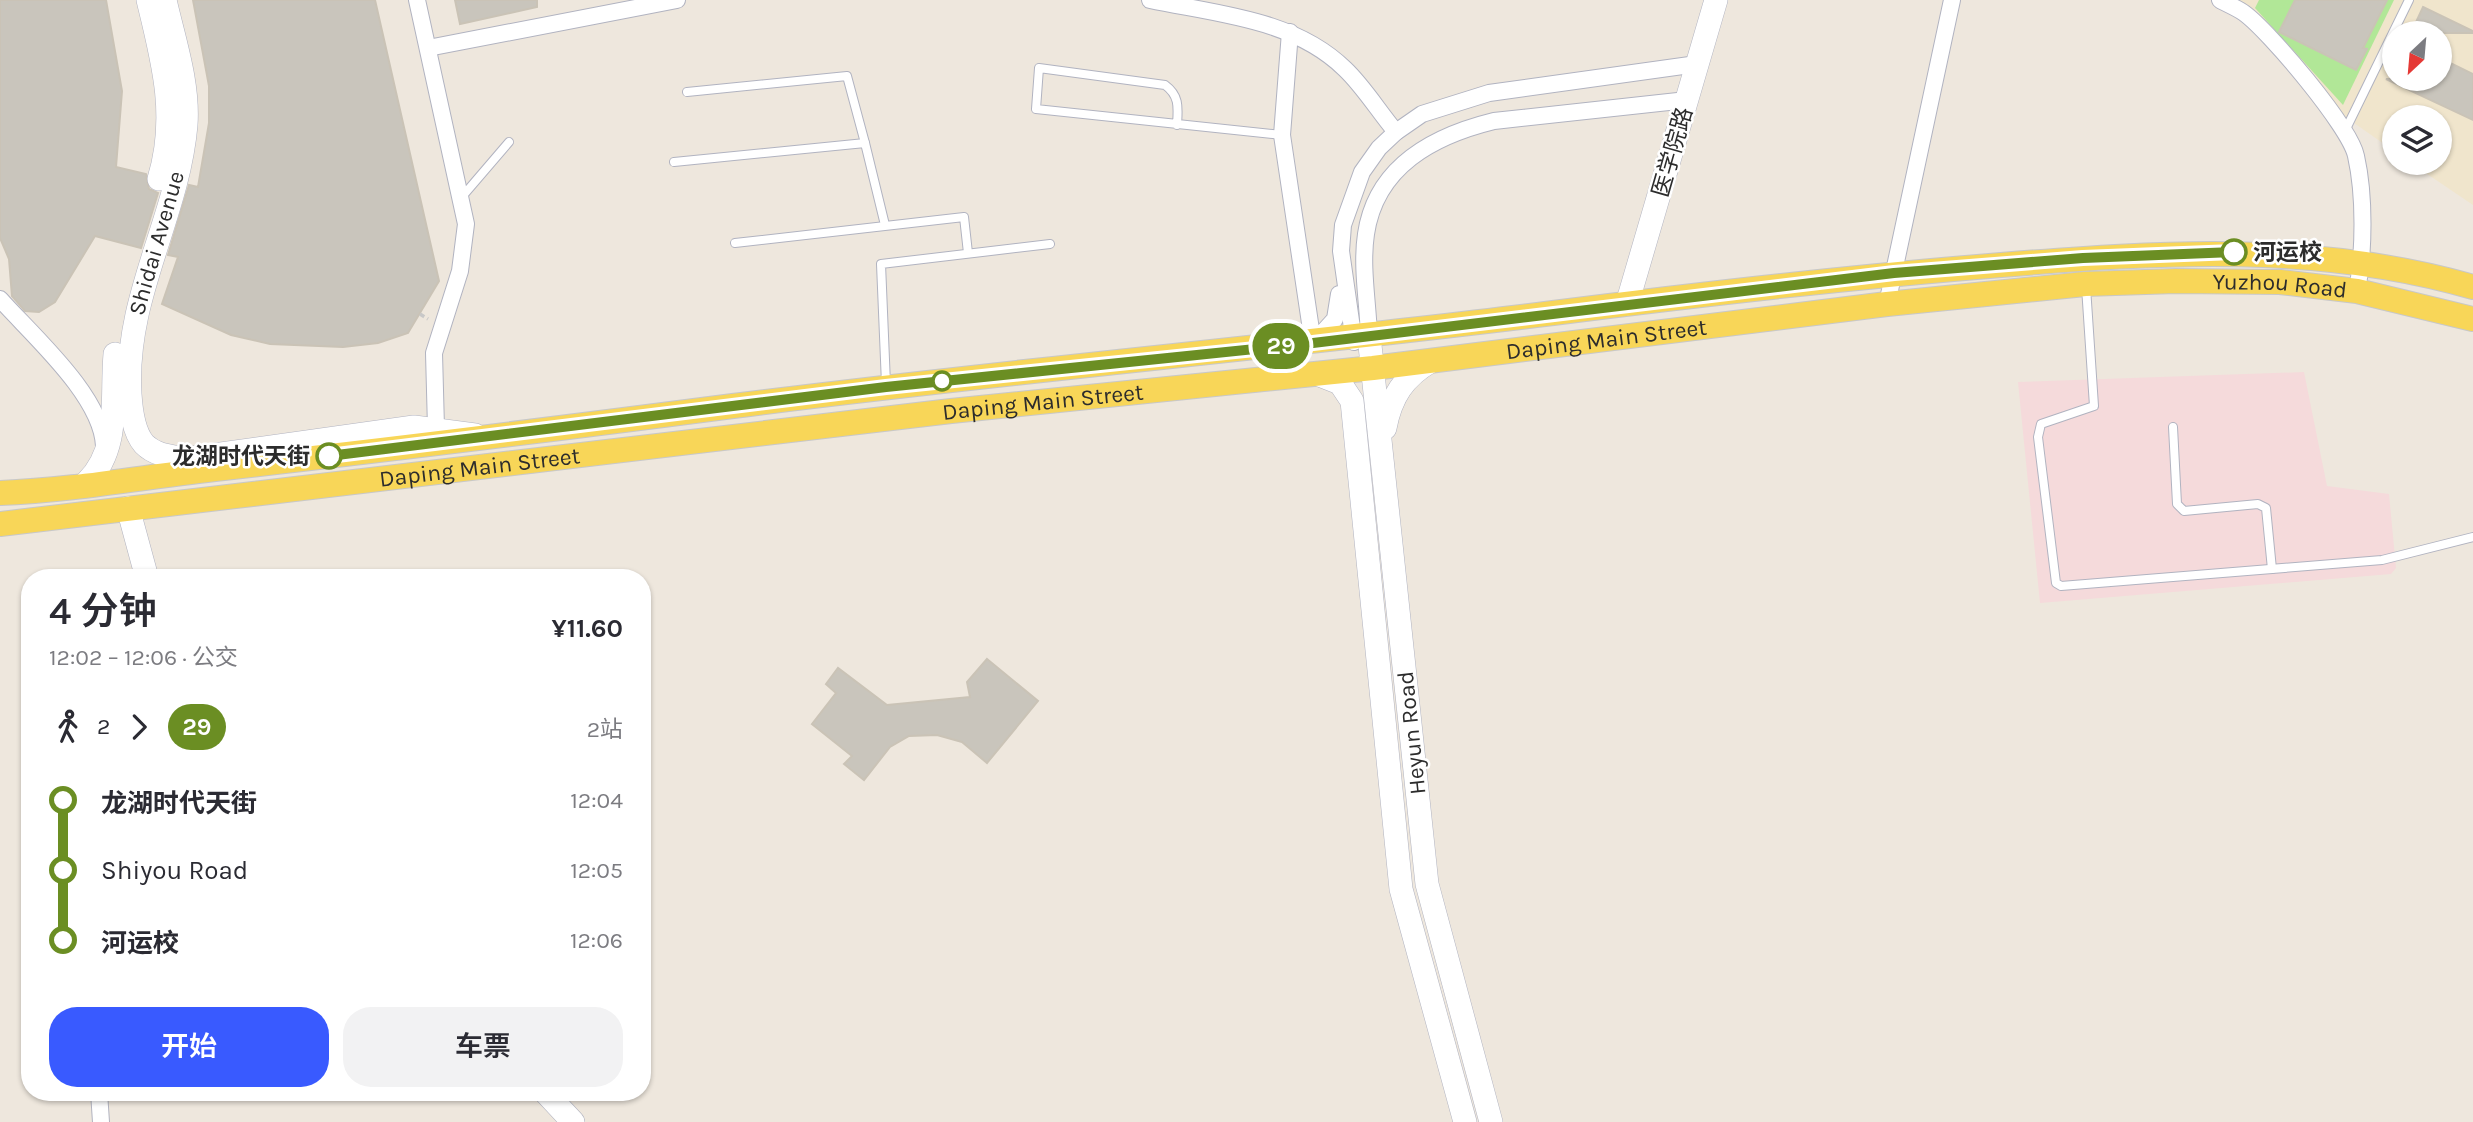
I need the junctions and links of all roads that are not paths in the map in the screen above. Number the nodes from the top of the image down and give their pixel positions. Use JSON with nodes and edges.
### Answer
{"nodes":[{"id":1,"x":148,"y":0,"type":"edge"},
{"id":2,"x":165,"y":0,"type":"edge"},
{"id":3,"x":417,"y":0,"type":"edge"},
{"id":4,"x":677,"y":0,"type":"edge"},
{"id":5,"x":1150,"y":0,"type":"edge"},
{"id":6,"x":1716,"y":0,"type":"edge"},
{"id":7,"x":1952,"y":0,"type":"edge"},
{"id":8,"x":2220,"y":0,"type":"edge"},
{"id":9,"x":2409,"y":0,"type":"edge"},
{"id":10,"x":2236,"y":4,"type":"edge"},
{"id":11,"x":1290,"y":32,"type":"junction"},
{"id":12,"x":428,"y":48,"type":"junction"},
{"id":13,"x":1697,"y":64,"type":"junction"},
{"id":14,"x":687,"y":92,"type":"dead end"},
{"id":15,"x":1687,"y":100,"type":"junction"},
{"id":16,"x":1177,"y":125,"type":"junction"},
{"id":17,"x":1396,"y":132,"type":"junction"},
{"id":18,"x":2344,"y":133,"type":"junction"},
{"id":19,"x":1282,"y":135,"type":"junction"},
{"id":20,"x":509,"y":142,"type":"dead end"},
{"id":21,"x":865,"y":143,"type":"junction"},
{"id":22,"x":674,"y":162,"type":"dead end"},
{"id":23,"x":461,"y":198,"type":"junction"},
{"id":24,"x":886,"y":225,"type":"junction"},
{"id":25,"x":735,"y":243,"type":"dead end"},
{"id":26,"x":1050,"y":244,"type":"dead end"},
{"id":27,"x":1341,"y":251,"type":"junction"},
{"id":28,"x":968,"y":253,"type":"junction"},
{"id":29,"x":2083,"y":258,"type":"joint"},
{"id":30,"x":2362,"y":261,"type":"junction"},
{"id":31,"x":1894,"y":273,"type":"junction"},
{"id":32,"x":2085,"y":284,"type":"junction"},
{"id":33,"x":2473,"y":287,"type":"edge"},
{"id":34,"x":2357,"y":291,"type":"junction"},
{"id":35,"x":0,"y":299,"type":"edge"},
{"id":36,"x":1627,"y":304,"type":"junction"},
{"id":37,"x":1887,"y":304,"type":"junction"},
{"id":38,"x":2473,"y":319,"type":"edge"},
{"id":39,"x":1360,"y":337,"type":"junction"},
{"id":40,"x":1313,"y":343,"type":"junction"},
{"id":41,"x":1431,"y":360,"type":"junction"},
{"id":42,"x":1373,"y":368,"type":"junction"},
{"id":43,"x":1317,"y":374,"type":"junction"},
{"id":44,"x":886,"y":387,"type":"junction"},
{"id":45,"x":2173,"y":427,"type":"dead end"},
{"id":46,"x":436,"y":428,"type":"junction"},
{"id":47,"x":489,"y":438,"type":"junction"},
{"id":48,"x":1382,"y":448,"type":"junction"},
{"id":49,"x":183,"y":458,"type":"junction"},
{"id":50,"x":102,"y":464,"type":"junction"},
{"id":51,"x":87,"y":482,"type":"junction"},
{"id":52,"x":61,"y":490,"type":"junction"},
{"id":53,"x":0,"y":494,"type":"edge"},
{"id":54,"x":128,"y":508,"type":"junction"},
{"id":55,"x":0,"y":524,"type":"edge"},
{"id":56,"x":2473,"y":537,"type":"edge"},
{"id":57,"x":145,"y":569,"type":"edge"},
{"id":58,"x":2272,"y":569,"type":"junction"},
{"id":59,"x":100,"y":1101,"type":"edge"},
{"id":60,"x":553,"y":1101,"type":"edge"},
{"id":61,"x":101,"y":1122,"type":"edge"},
{"id":62,"x":573,"y":1122,"type":"edge"},
{"id":63,"x":1465,"y":1122,"type":"edge"},
{"id":64,"x":1491,"y":1122,"type":"edge"}],
"edges":[{"from":1,"to":50,"type":"street","name":"Shidai Avenue"},
{"from":2,"to":49,"type":"street","name":"Shidai Avenue"},
{"from":3,"to":12,"type":"street"},
{"from":4,"to":12,"type":"street"},
{"from":5,"to":11,"type":"street"},
{"from":6,"to":13,"type":"street","name":"医学院路"},
{"from":7,"to":31,"type":"street"},
{"from":8,"to":10,"type":"street"},
{"from":9,"to":18,"type":"lane"},
{"from":10,"to":18,"type":"street"},
{"from":11,"to":17,"type":"street"},
{"from":11,"to":19,"type":"street"},
{"from":12,"to":23,"type":"street"},
{"from":13,"to":15,"type":"street","name":"医学院路"},
{"from":13,"to":17,"type":"street"},
{"from":14,"to":21,"type":"lane"},
{"from":15,"to":36,"type":"street","name":"医学院路"},
{"from":15,"to":39,"type":"street"},
{"from":16,"to":16,"type":"lane"},
{"from":16,"to":19,"type":"lane"},
{"from":17,"to":27,"type":"street"},
{"from":18,"to":30,"type":"street"},
{"from":19,"to":40,"type":"street"},
{"from":20,"to":23,"type":"lane"},
{"from":21,"to":22,"type":"lane"},
{"from":21,"to":24,"type":"lane"},
{"from":23,"to":46,"type":"street"},
{"from":24,"to":25,"type":"lane"},
{"from":24,"to":28,"type":"lane"},
{"from":26,"to":28,"type":"lane"},
{"from":27,"to":39,"type":"street"},
{"from":27,"to":40,"type":"street"},
{"from":28,"to":44,"type":"lane"},
{"from":29,"to":30,"type":"main road","name":"Yuzhou Road"},
{"from":29,"to":31,"type":"main road","name":"Daping Main Street"},
{"from":30,"to":33,"type":"main road","name":"Yuzhou Road"},
{"from":30,"to":34,"type":"street"},
{"from":31,"to":36,"type":"main road","name":"Daping Main Street"},
{"from":31,"to":37,"type":"street"},
{"from":32,"to":34,"type":"main road","name":"Yuzhou Road"},
{"from":32,"to":37,"type":"main road","name":"Daping Main Street"},
{"from":32,"to":58,"type":"lane"},
{"from":34,"to":38,"type":"main road","name":"Yuzhou Road"},
{"from":35,"to":50,"type":"street"},
{"from":36,"to":39,"type":"main road","name":"Daping Main Street"},
{"from":37,"to":41,"type":"main road","name":"Daping Main Street"},
{"from":39,"to":40,"type":"main road","name":"Daping Main Street"},
{"from":39,"to":42,"type":"street","name":"Heyun Road"},
{"from":40,"to":44,"type":"main road","name":"Daping Main Street"},
{"from":41,"to":42,"type":"main road","name":"Daping Main Street"},
{"from":41,"to":48,"type":"street"},
{"from":42,"to":43,"type":"main road","name":"Daping Main Street"},
{"from":42,"to":48,"type":"street","name":"Heyun Road"},
{"from":43,"to":54,"type":"main road","name":"Daping Main Street"},
{"from":43,"to":63,"type":"street","name":"Heyun Road"},
{"from":44,"to":47,"type":"main road","name":"Daping Main Street"},
{"from":45,"to":58,"type":"lane"},
{"from":46,"to":47,"type":"street"},
{"from":46,"to":49,"type":"street"},
{"from":47,"to":52,"type":"main road","name":"Daping Main Street"},
{"from":48,"to":64,"type":"street","name":"Heyun Road"},
{"from":49,"to":51,"type":"street"},
{"from":50,"to":51,"type":"street","name":"Shidai Avenue"},
{"from":51,"to":52,"type":"street"},
{"from":52,"to":53,"type":"main road","name":"Daping Main Street"},
{"from":54,"to":55,"type":"main road","name":"Daping Main Street"},
{"from":54,"to":57,"type":"street"},
{"from":56,"to":58,"type":"lane"},
{"from":59,"to":61,"type":"street"},
{"from":60,"to":62,"type":"street"}]}
